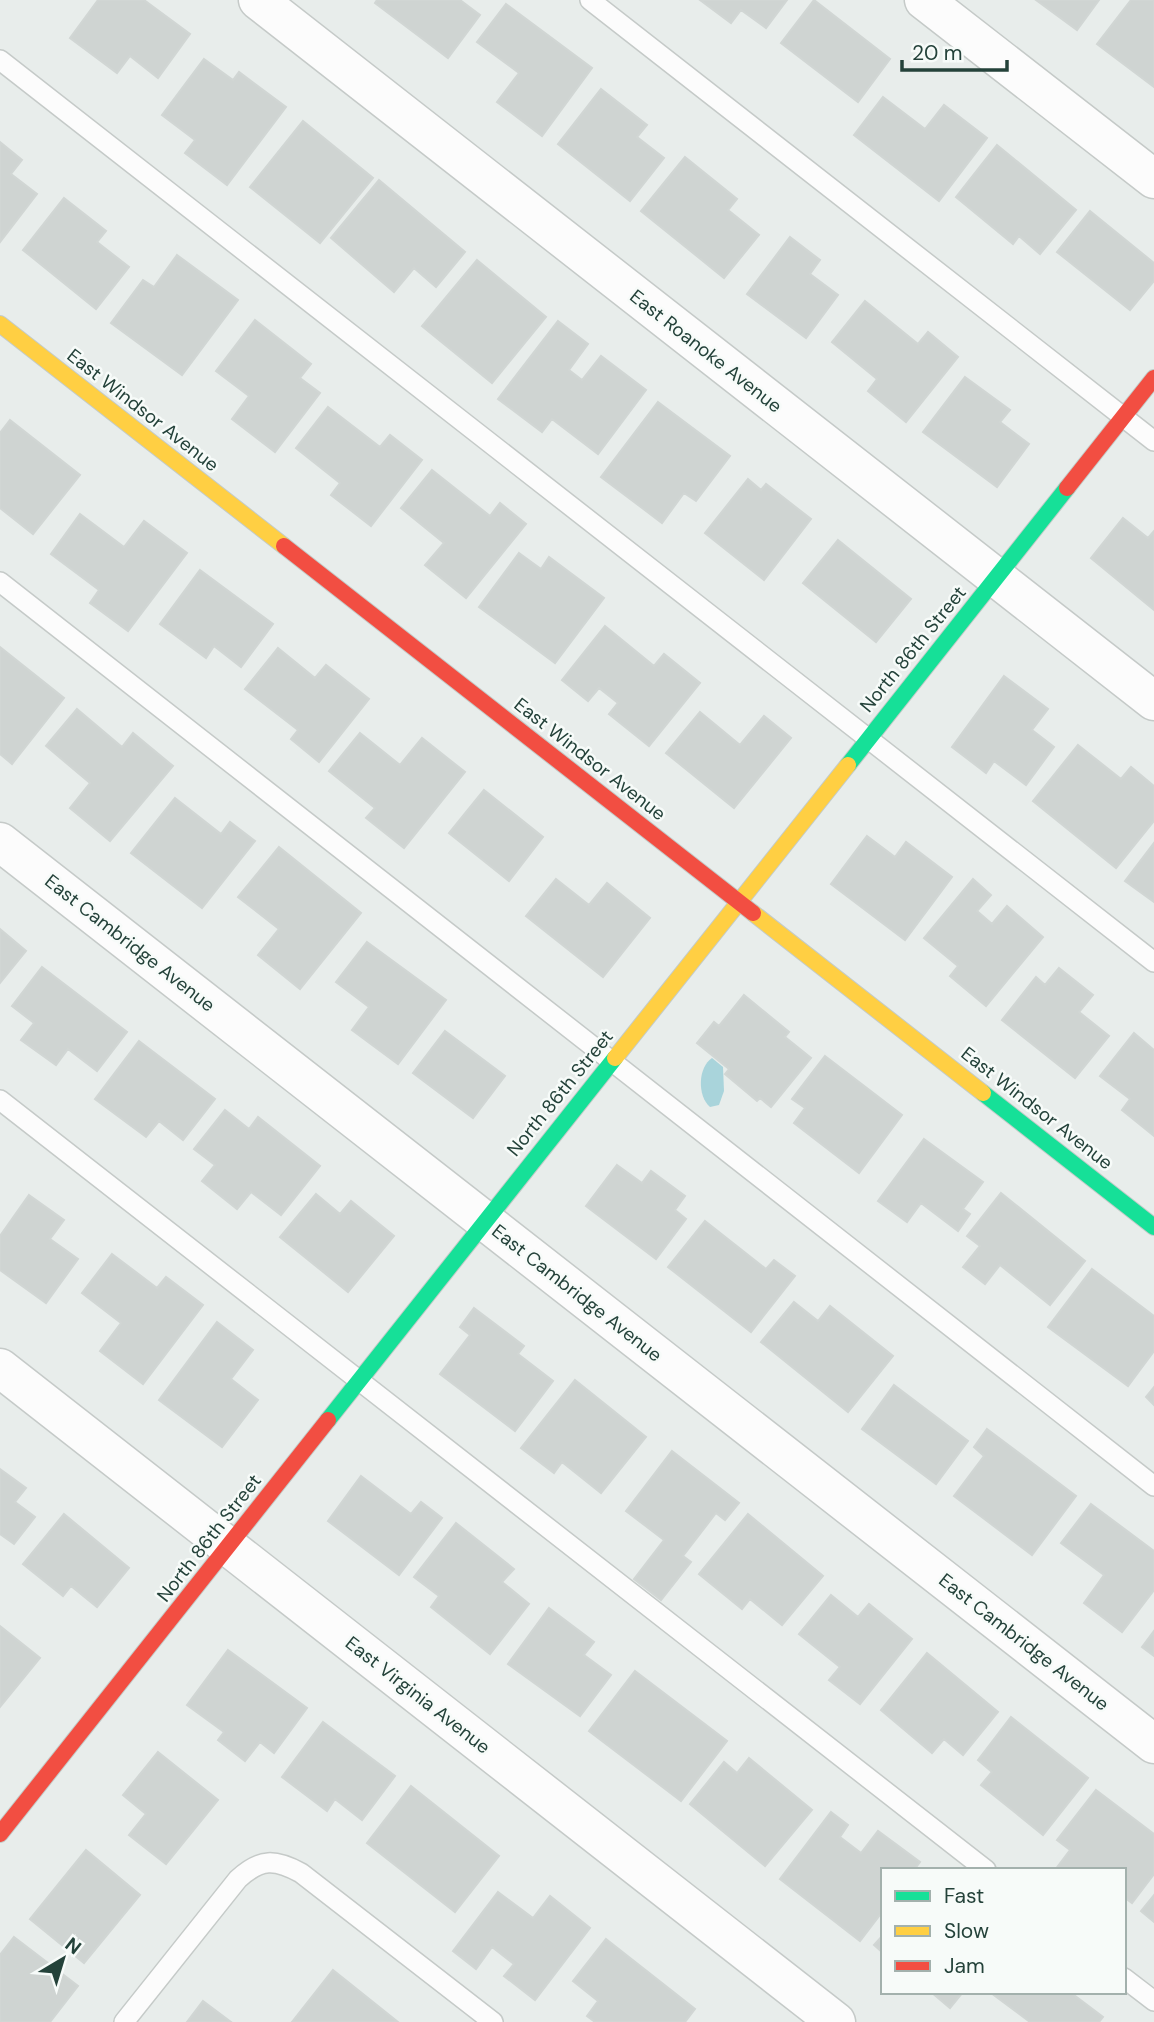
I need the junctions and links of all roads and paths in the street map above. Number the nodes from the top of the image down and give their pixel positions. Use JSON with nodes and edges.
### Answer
{"nodes":[{"id":1,"x":258,"y":0,"type":"edge"},
{"id":2,"x":590,"y":0,"type":"edge"},
{"id":3,"x":924,"y":0,"type":"edge"},
{"id":4,"x":0,"y":60,"type":"edge"},
{"id":5,"x":1154,"y":179,"type":"edge"},
{"id":6,"x":0,"y":324,"type":"edge"},
{"id":7,"x":1154,"y":379,"type":"edge"},
{"id":8,"x":1124,"y":417,"type":"junction"},
{"id":9,"x":1154,"y":441,"type":"edge"},
{"id":10,"x":997,"y":578,"type":"junction"},
{"id":11,"x":0,"y":582,"type":"edge"},
{"id":12,"x":1154,"y":701,"type":"edge"},
{"id":13,"x":868,"y":738,"type":"junction"},
{"id":14,"x":0,"y":842,"type":"edge"},
{"id":15,"x":739,"y":902,"type":"junction"},
{"id":16,"x":1154,"y":962,"type":"edge"},
{"id":17,"x":612,"y":1062,"type":"junction"},
{"id":18,"x":0,"y":1100,"type":"edge"},
{"id":19,"x":485,"y":1221,"type":"junction"},
{"id":20,"x":1154,"y":1227,"type":"edge"},
{"id":21,"x":0,"y":1368,"type":"edge"},
{"id":22,"x":360,"y":1380,"type":"junction"},
{"id":23,"x":1154,"y":1486,"type":"edge"},
{"id":24,"x":228,"y":1547,"type":"junction"},
{"id":25,"x":1154,"y":1744,"type":"edge"},
{"id":26,"x":0,"y":1834,"type":"edge"},
{"id":27,"x":983,"y":1868,"type":"edge"},
{"id":28,"x":1126,"y":1980,"type":"edge"},
{"id":29,"x":1154,"y":2001,"type":"edge"},
{"id":30,"x":124,"y":2022,"type":"edge"},
{"id":31,"x":493,"y":2022,"type":"edge"},
{"id":32,"x":836,"y":2022,"type":"edge"}],
"edges":[{"from":1,"to":10,"type":"street","name":"East Roanoke Avenue"},
{"from":2,"to":8,"type":"lane"},
{"from":3,"to":5,"type":"street"},
{"from":4,"to":13,"type":"lane"},
{"from":6,"to":15,"type":"street","name":"East Windsor Avenue"},
{"from":7,"to":8,"type":"street","name":"North 86th Street"},
{"from":8,"to":9,"type":"lane"},
{"from":8,"to":10,"type":"street","name":"North 86th Street"},
{"from":10,"to":12,"type":"street","name":"East Roanoke Avenue"},
{"from":10,"to":13,"type":"street","name":"North 86th Street"},
{"from":11,"to":17,"type":"lane"},
{"from":13,"to":15,"type":"street","name":"North 86th Street"},
{"from":13,"to":16,"type":"lane"},
{"from":14,"to":19,"type":"street","name":"East Cambridge Avenue"},
{"from":15,"to":17,"type":"street","name":"North 86th Street"},
{"from":15,"to":20,"type":"street","name":"East Windsor Avenue"},
{"from":17,"to":19,"type":"street","name":"North 86th Street"},
{"from":17,"to":23,"type":"lane"},
{"from":18,"to":22,"type":"lane"},
{"from":19,"to":22,"type":"street","name":"North 86th Street"},
{"from":19,"to":25,"type":"street","name":"East Cambridge Avenue"},
{"from":21,"to":24,"type":"street","name":"East Virginia Avenue"},
{"from":22,"to":24,"type":"street","name":"North 86th Street"},
{"from":22,"to":27,"type":"lane"},
{"from":24,"to":26,"type":"street","name":"North 86th Street"},
{"from":24,"to":32,"type":"street","name":"East Virginia Avenue"},
{"from":28,"to":29,"type":"lane"},
{"from":30,"to":31,"type":"lane"}]}
